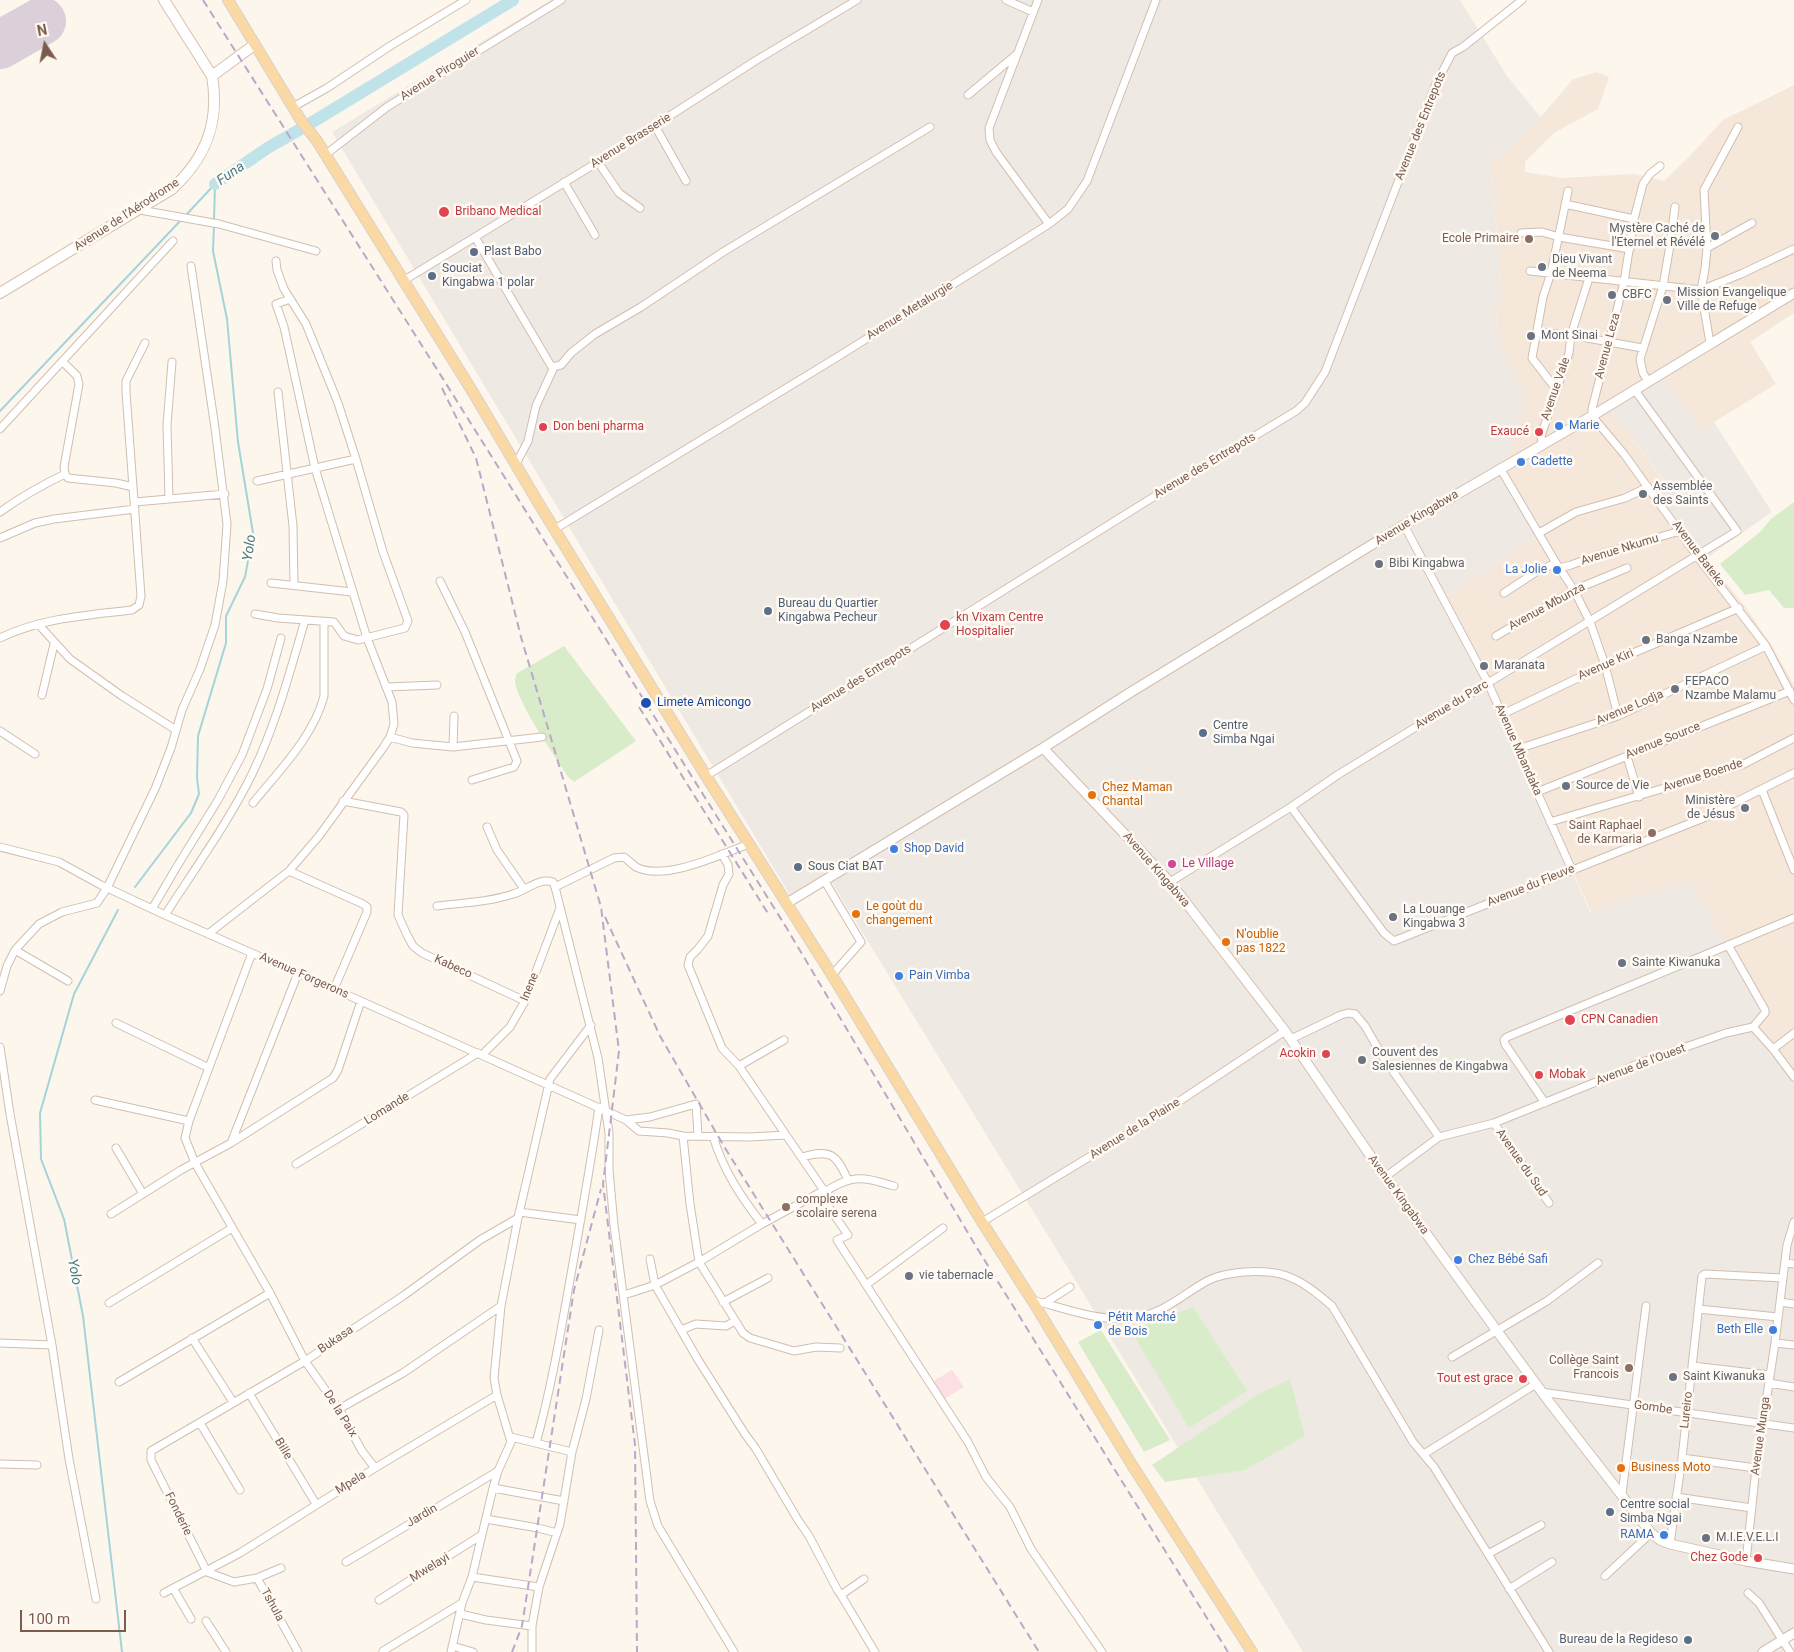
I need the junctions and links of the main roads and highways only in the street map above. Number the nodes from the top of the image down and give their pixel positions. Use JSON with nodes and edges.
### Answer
{"nodes":[{"id":1,"x":164,"y":0,"type":"edge"},
{"id":2,"x":228,"y":0,"type":"edge"},
{"id":3,"x":254,"y":45,"type":"junction"},
{"id":4,"x":212,"y":76,"type":"junction"},
{"id":5,"x":0,"y":293,"type":"edge"},
{"id":6,"x":1252,"y":1652,"type":"edge"}],
"edges":[{"from":1,"to":4,"type":"main road","name":"Avenue de l’Aérodrome"},
{"from":2,"to":3,"type":"main road"},
{"from":3,"to":4,"type":"main road"},
{"from":3,"to":6,"type":"main road"},
{"from":4,"to":5,"type":"main road","name":"Avenue de l’Aérodrome"}]}
